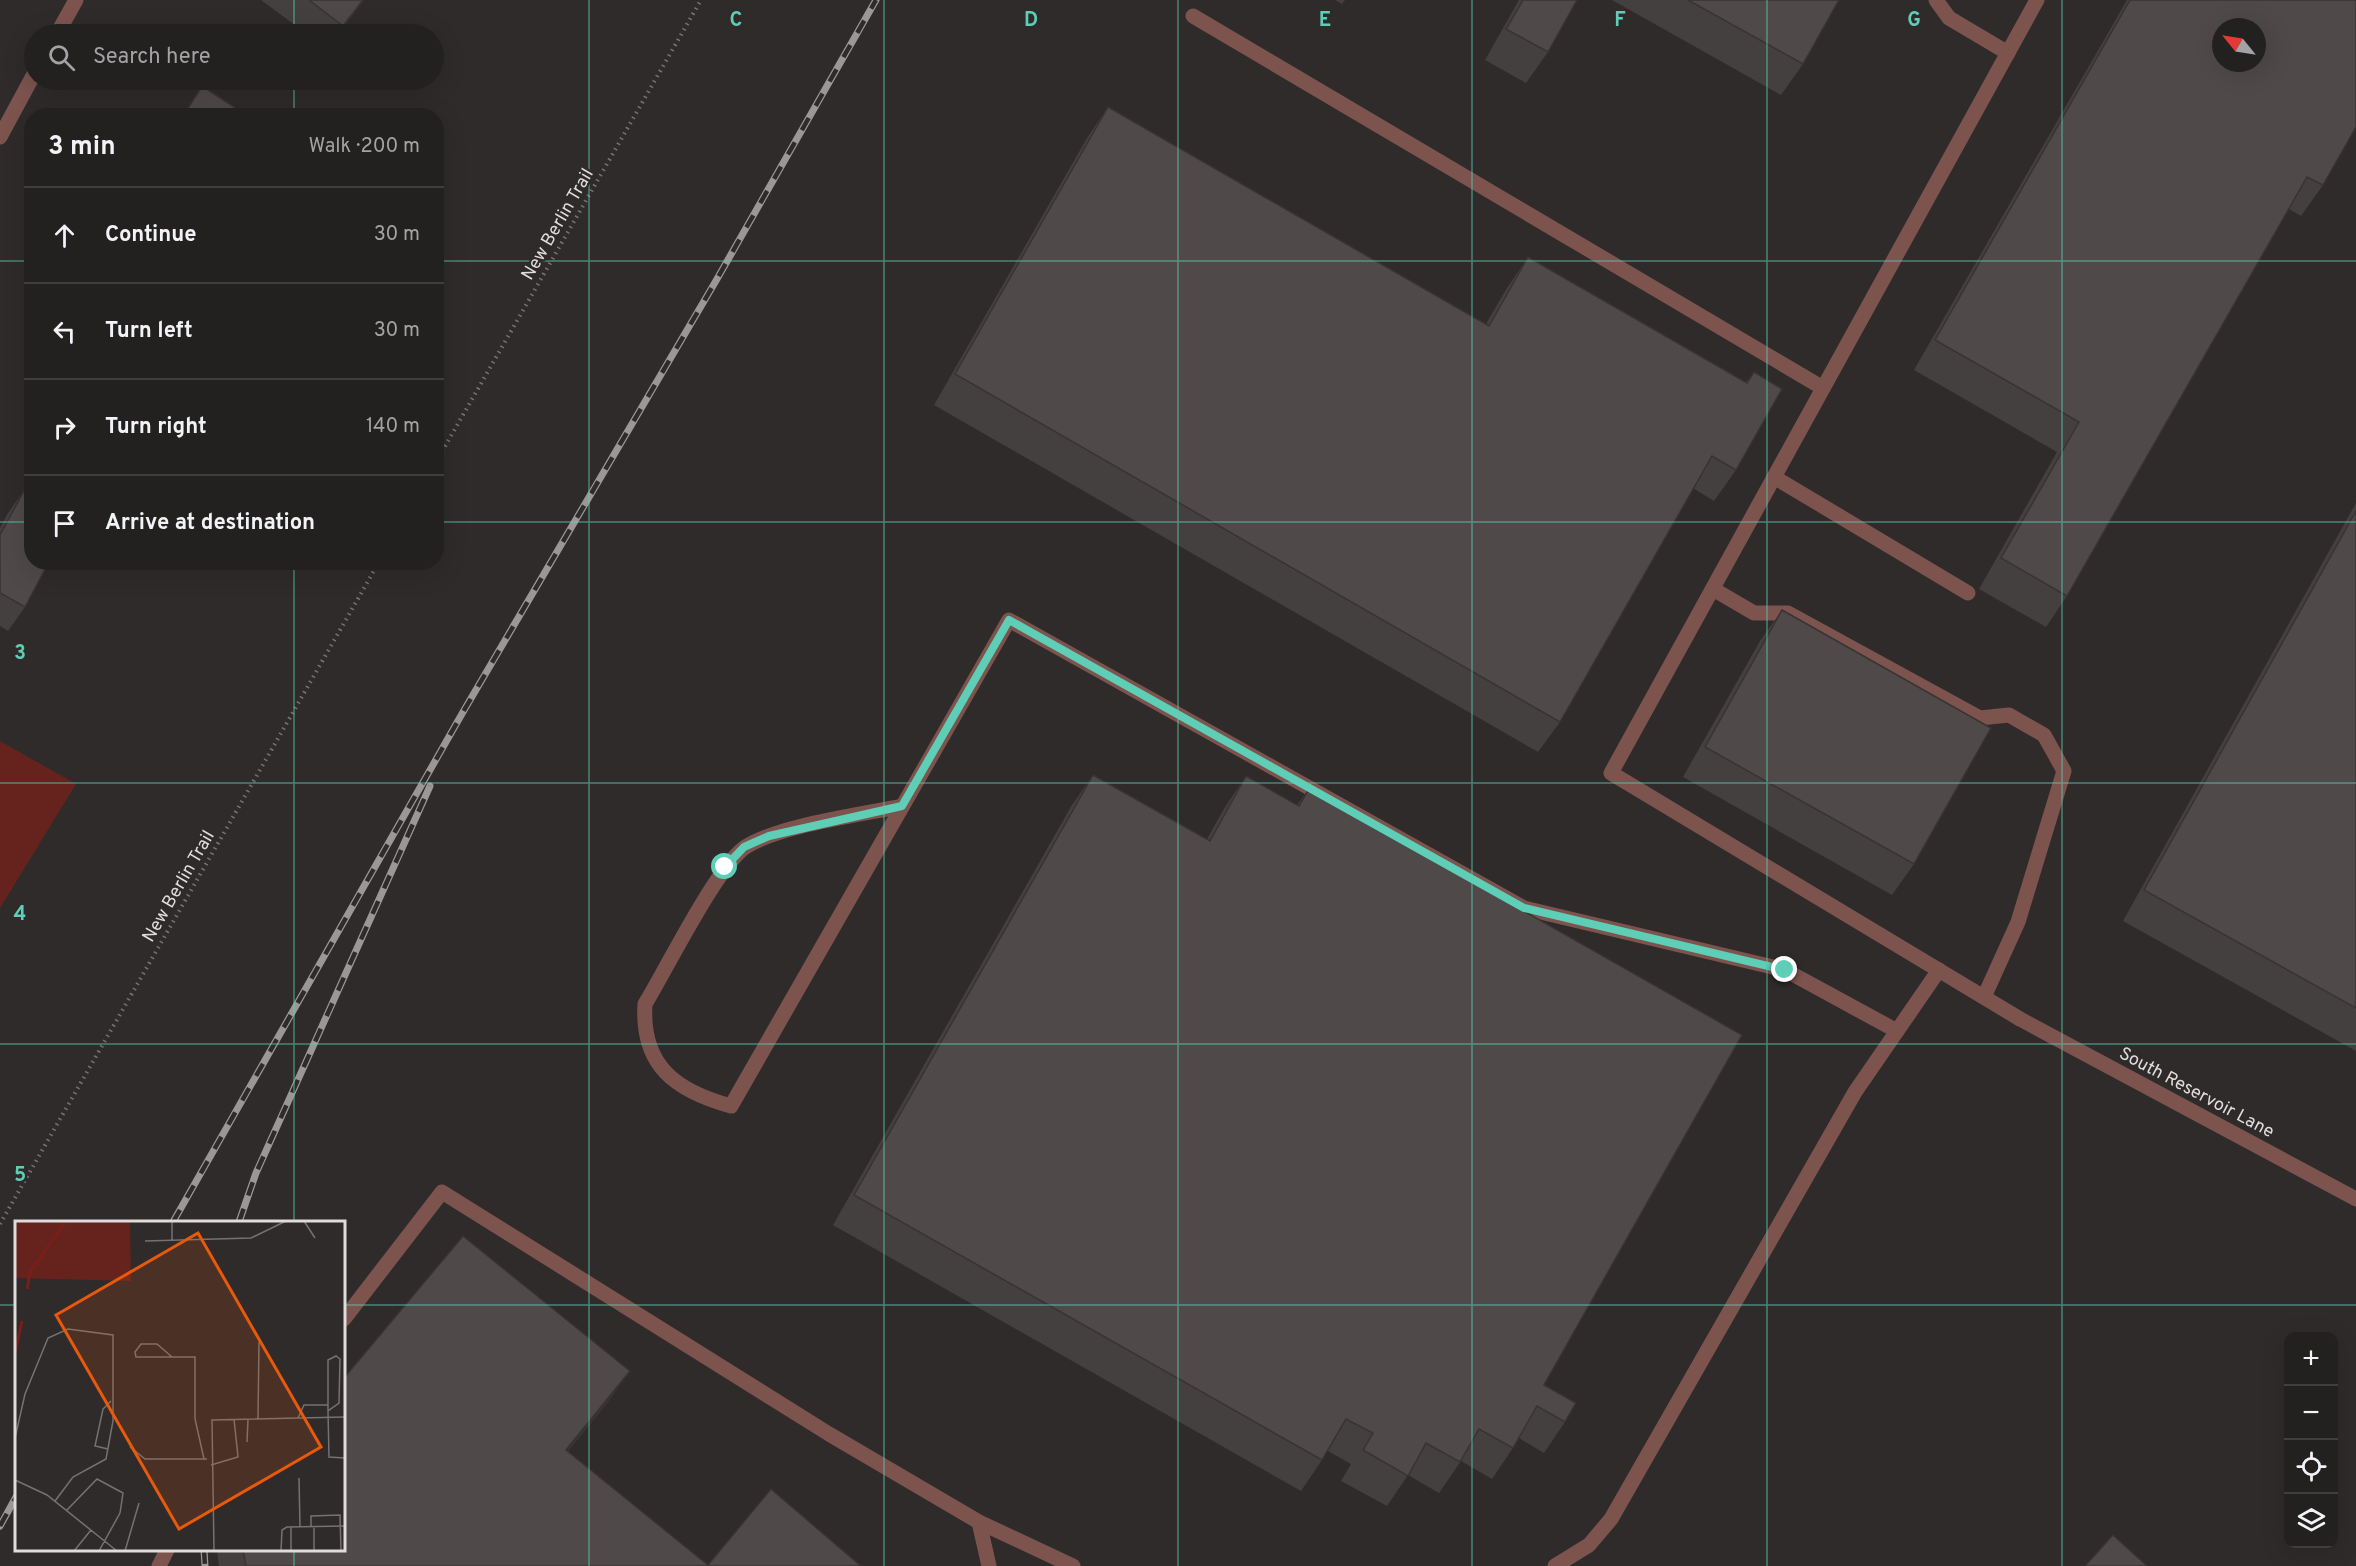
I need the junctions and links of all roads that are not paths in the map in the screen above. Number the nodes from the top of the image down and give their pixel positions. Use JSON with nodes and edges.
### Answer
{"nodes":[{"id":1,"x":76,"y":0,"type":"edge"},
{"id":2,"x":1936,"y":0,"type":"edge"},
{"id":3,"x":2037,"y":0,"type":"edge"},
{"id":4,"x":1193,"y":16,"type":"dead end"},
{"id":5,"x":63,"y":24,"type":"edge"},
{"id":6,"x":2008,"y":53,"type":"junction"},
{"id":7,"x":26,"y":90,"type":"edge"},
{"id":8,"x":0,"y":137,"type":"edge"},
{"id":9,"x":1823,"y":388,"type":"junction"},
{"id":10,"x":1774,"y":477,"type":"junction"},
{"id":11,"x":1713,"y":589,"type":"junction"},
{"id":12,"x":1968,"y":592,"type":"dead end"},
{"id":13,"x":902,"y":806,"type":"junction"},
{"id":14,"x":1939,"y":970,"type":"junction"},
{"id":15,"x":1984,"y":997,"type":"junction"},
{"id":16,"x":1897,"y":1031,"type":"junction"},
{"id":17,"x":2356,"y":1199,"type":"edge"},
{"id":18,"x":345,"y":1318,"type":"edge"},
{"id":19,"x":979,"y":1522,"type":"junction"},
{"id":20,"x":166,"y":1551,"type":"edge"},
{"id":21,"x":159,"y":1566,"type":"edge"},
{"id":22,"x":989,"y":1566,"type":"edge"},
{"id":23,"x":1073,"y":1566,"type":"edge"},
{"id":24,"x":1555,"y":1566,"type":"edge"}],
"edges":[{"from":1,"to":5,"type":"street"},
{"from":2,"to":6,"type":"street"},
{"from":3,"to":6,"type":"street"},
{"from":4,"to":9,"type":"street"},
{"from":6,"to":9,"type":"street"},
{"from":7,"to":8,"type":"street"},
{"from":9,"to":10,"type":"street"},
{"from":10,"to":11,"type":"street"},
{"from":10,"to":12,"type":"street"},
{"from":11,"to":14,"type":"street","name":"South Reservoir Lane"},
{"from":11,"to":15,"type":"street"},
{"from":13,"to":13,"type":"street"},
{"from":13,"to":16,"type":"street"},
{"from":14,"to":15,"type":"street","name":"South Reservoir Lane"},
{"from":14,"to":16,"type":"street"},
{"from":15,"to":17,"type":"street","name":"South Reservoir Lane"},
{"from":16,"to":24,"type":"street"},
{"from":18,"to":19,"type":"street"},
{"from":19,"to":22,"type":"street"},
{"from":19,"to":23,"type":"street"},
{"from":20,"to":21,"type":"street"}]}
